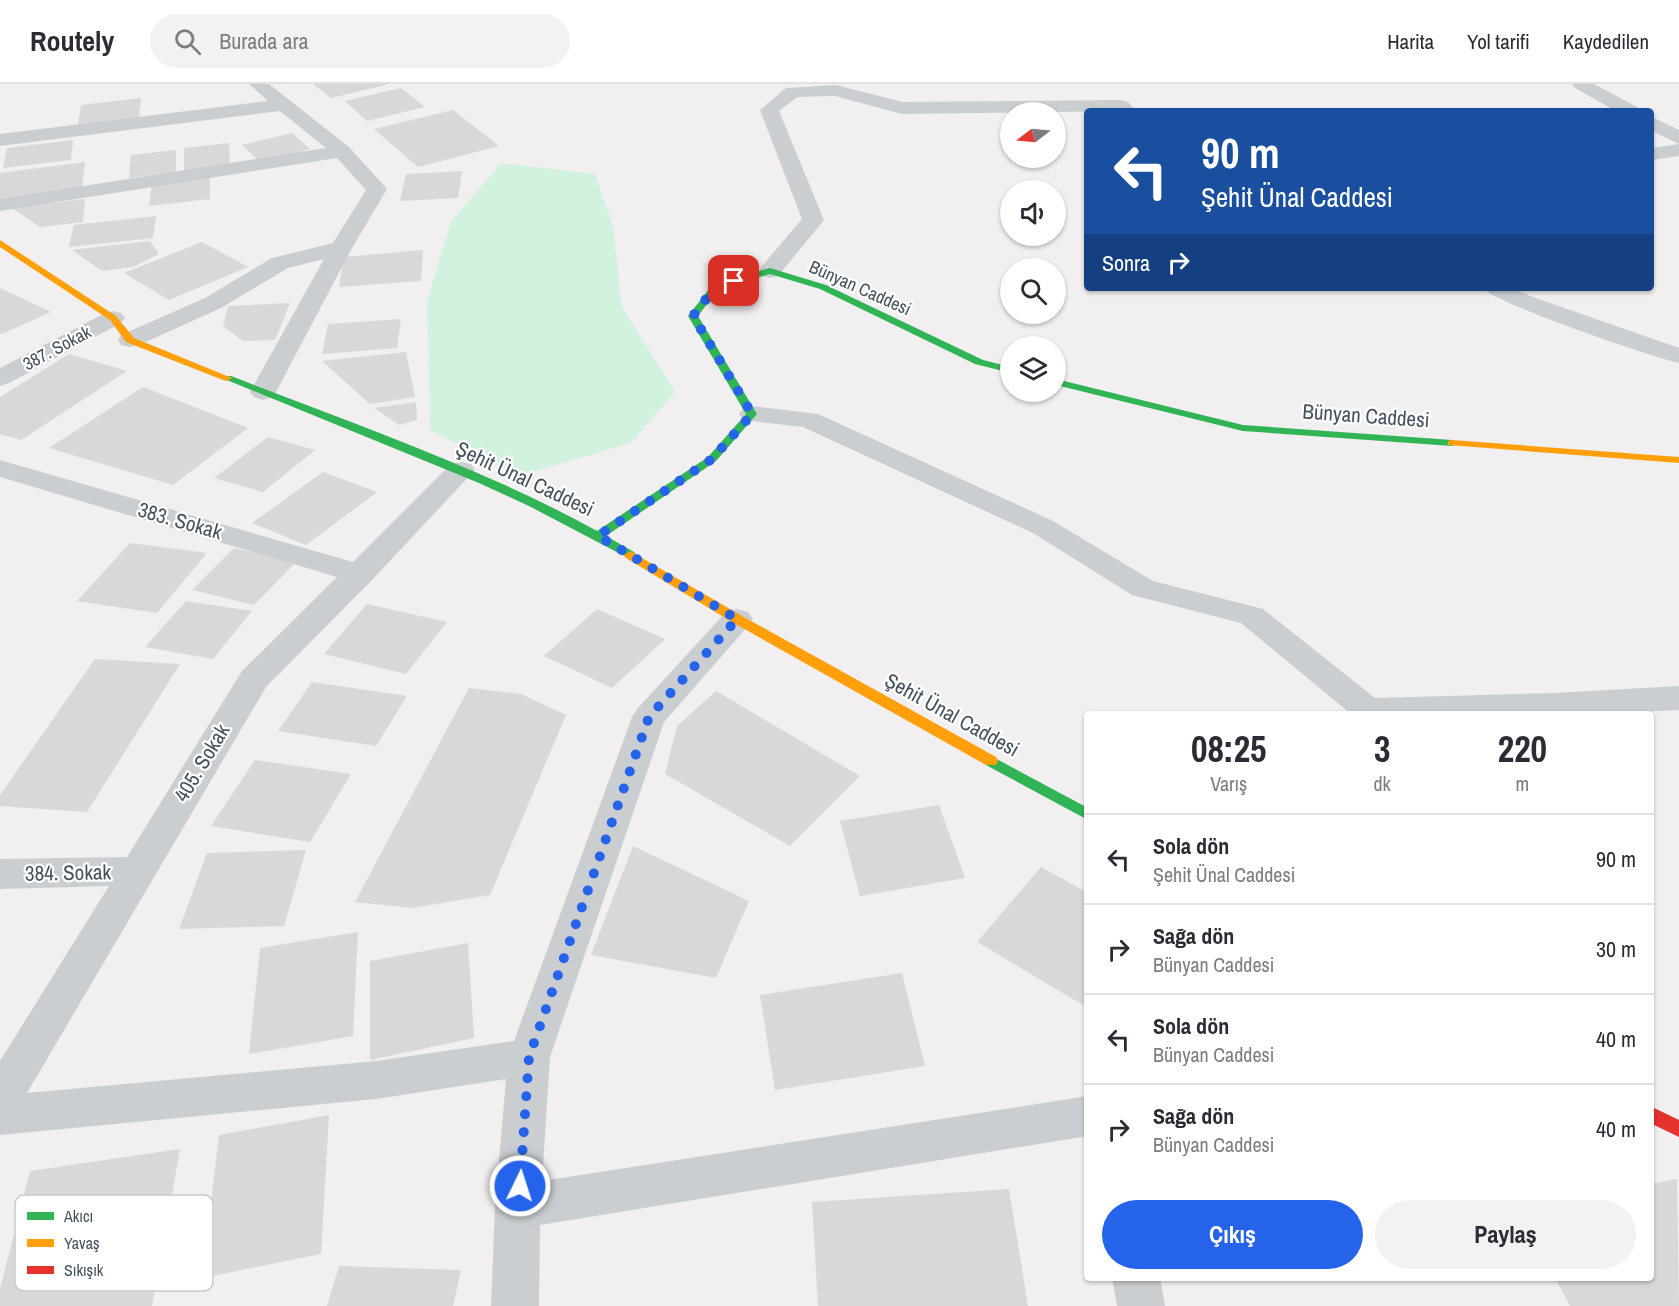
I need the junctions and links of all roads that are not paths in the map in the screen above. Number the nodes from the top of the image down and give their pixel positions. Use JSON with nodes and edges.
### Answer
{"nodes":[{"id":1,"x":258,"y":84,"type":"edge"},
{"id":2,"x":1581,"y":84,"type":"edge"},
{"id":3,"x":282,"y":105,"type":"junction"},
{"id":4,"x":1123,"y":108,"type":"edge"},
{"id":5,"x":1625,"y":108,"type":"edge"},
{"id":6,"x":1654,"y":124,"type":"edge"},
{"id":7,"x":1679,"y":138,"type":"edge"},
{"id":8,"x":0,"y":140,"type":"edge"},
{"id":9,"x":1679,"y":150,"type":"edge"},
{"id":10,"x":342,"y":151,"type":"junction"},
{"id":11,"x":1654,"y":154,"type":"edge"},
{"id":12,"x":0,"y":205,"type":"edge"},
{"id":13,"x":0,"y":243,"type":"edge"},
{"id":14,"x":341,"y":248,"type":"junction"},
{"id":15,"x":770,"y":271,"type":"junction"},
{"id":16,"x":1501,"y":291,"type":"edge"},
{"id":17,"x":113,"y":318,"type":"junction"},
{"id":18,"x":130,"y":340,"type":"junction"},
{"id":19,"x":1679,"y":356,"type":"edge"},
{"id":20,"x":1000,"y":367,"type":"edge"},
{"id":21,"x":0,"y":378,"type":"edge"},
{"id":22,"x":1066,"y":384,"type":"edge"},
{"id":23,"x":263,"y":392,"type":"junction"},
{"id":24,"x":752,"y":414,"type":"junction"},
{"id":25,"x":1679,"y":460,"type":"edge"},
{"id":26,"x":0,"y":468,"type":"edge"},
{"id":27,"x":461,"y":470,"type":"junction"},
{"id":28,"x":598,"y":536,"type":"junction"},
{"id":29,"x":360,"y":574,"type":"junction"},
{"id":30,"x":737,"y":619,"type":"junction"},
{"id":31,"x":1679,"y":698,"type":"edge"},
{"id":32,"x":1368,"y":711,"type":"edge"},
{"id":33,"x":1395,"y":711,"type":"edge"},
{"id":34,"x":1084,"y":813,"type":"edge"},
{"id":35,"x":136,"y":872,"type":"junction"},
{"id":36,"x":0,"y":874,"type":"edge"},
{"id":37,"x":529,"y":1057,"type":"junction"},
{"id":38,"x":0,"y":1099,"type":"edge"},
{"id":39,"x":0,"y":1115,"type":"edge"},
{"id":40,"x":1654,"y":1116,"type":"edge"},
{"id":41,"x":1084,"y":1117,"type":"edge"},
{"id":42,"x":1679,"y":1129,"type":"edge"},
{"id":43,"x":518,"y":1207,"type":"junction"},
{"id":44,"x":1137,"y":1281,"type":"edge"},
{"id":45,"x":515,"y":1306,"type":"edge"},
{"id":46,"x":1141,"y":1306,"type":"edge"}],
"edges":[{"from":1,"to":3,"type":"street"},
{"from":2,"to":5,"type":"street"},
{"from":3,"to":8,"type":"street"},
{"from":3,"to":10,"type":"street"},
{"from":4,"to":15,"type":"street"},
{"from":6,"to":7,"type":"street"},
{"from":9,"to":11,"type":"street"},
{"from":10,"to":12,"type":"street"},
{"from":10,"to":14,"type":"street"},
{"from":13,"to":17,"type":"street"},
{"from":14,"to":18,"type":"street"},
{"from":14,"to":23,"type":"street"},
{"from":15,"to":20,"type":"street","name":"Bünyan Caddesi"},
{"from":15,"to":24,"type":"street"},
{"from":16,"to":19,"type":"street"},
{"from":17,"to":18,"type":"street"},
{"from":17,"to":21,"type":"street","name":"387. Sokak"},
{"from":18,"to":23,"type":"street","name":"Şehit Ünal Caddesi"},
{"from":22,"to":25,"type":"street","name":"Bünyan Caddesi"},
{"from":23,"to":27,"type":"street","name":"Şehit Ünal Caddesi"},
{"from":24,"to":28,"type":"street"},
{"from":24,"to":32,"type":"street"},
{"from":26,"to":29,"type":"street","name":"383. Sokak"},
{"from":27,"to":28,"type":"street","name":"Şehit Ünal Caddesi"},
{"from":27,"to":29,"type":"street","name":"405. Sokak"},
{"from":28,"to":30,"type":"street","name":"Şehit Ünal Caddesi"},
{"from":29,"to":35,"type":"street","name":"405. Sokak"},
{"from":30,"to":34,"type":"street","name":"Şehit Ünal Caddesi"},
{"from":30,"to":37,"type":"street"},
{"from":31,"to":33,"type":"street"},
{"from":35,"to":36,"type":"street","name":"384. Sokak"},
{"from":35,"to":38,"type":"street","name":"405. Sokak"},
{"from":37,"to":39,"type":"street"},
{"from":37,"to":43,"type":"street"},
{"from":40,"to":42,"type":"street"},
{"from":41,"to":43,"type":"street"},
{"from":43,"to":45,"type":"street"},
{"from":44,"to":46,"type":"street"}]}
